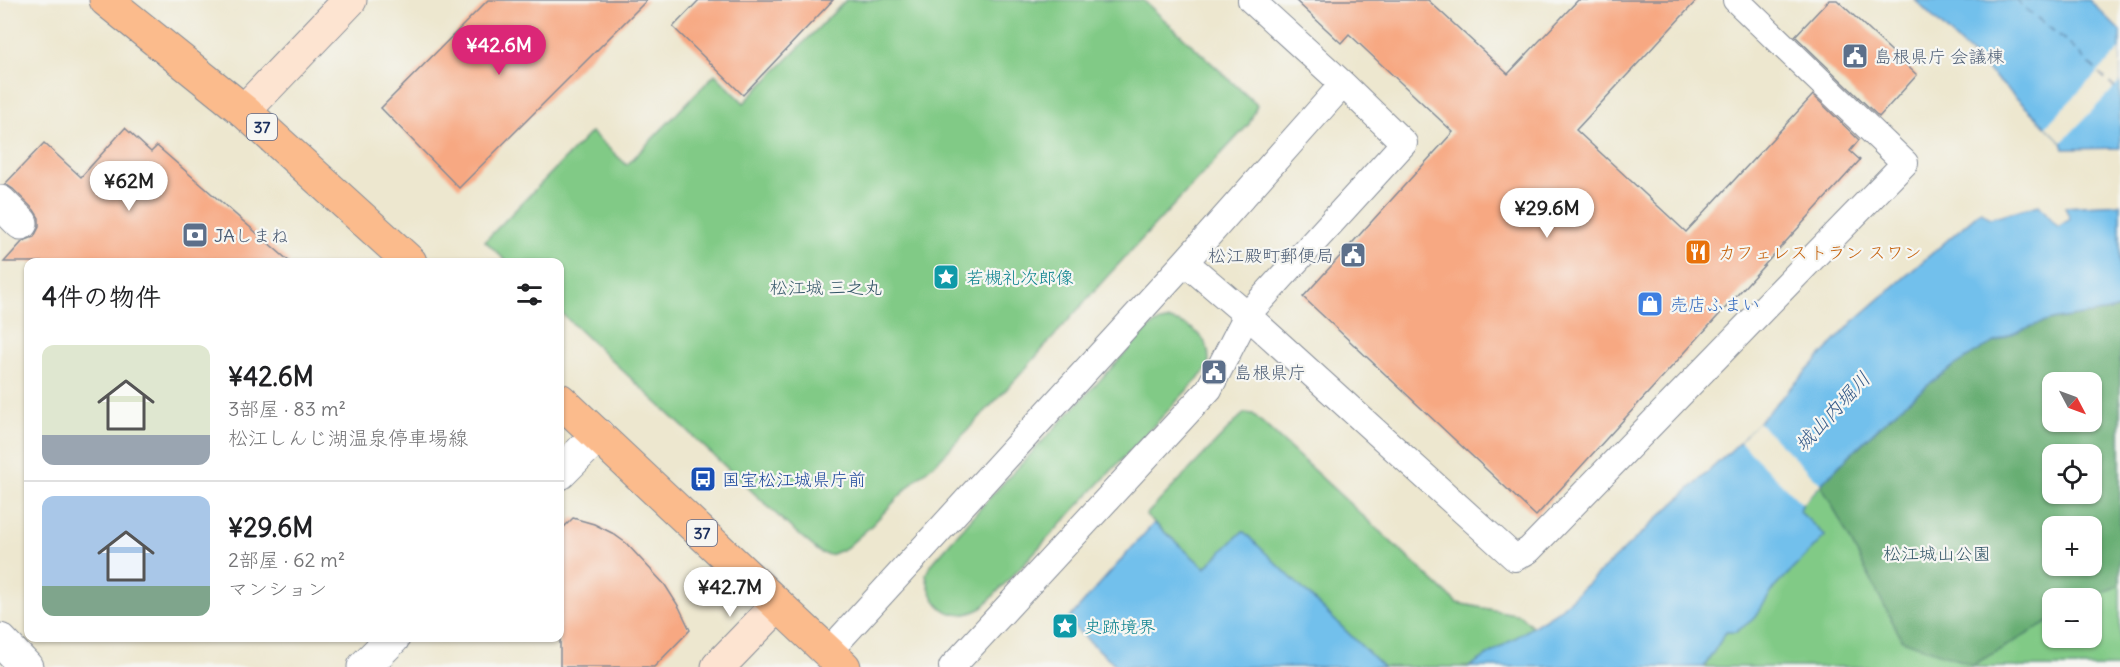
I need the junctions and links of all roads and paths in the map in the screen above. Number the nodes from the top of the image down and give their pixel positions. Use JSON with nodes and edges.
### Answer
{"nodes":[{"id":1,"x":106,"y":0,"type":"edge"},
{"id":2,"x":350,"y":0,"type":"edge"},
{"id":3,"x":1251,"y":0,"type":"edge"},
{"id":4,"x":1736,"y":0,"type":"edge"},
{"id":5,"x":1342,"y":84,"type":"junction"},
{"id":6,"x":244,"y":111,"type":"junction"},
{"id":7,"x":406,"y":258,"type":"edge"},
{"id":8,"x":1185,"y":262,"type":"junction"},
{"id":9,"x":1247,"y":315,"type":"junction"},
{"id":10,"x":564,"y":404,"type":"edge"},
{"id":11,"x":598,"y":435,"type":"junction"},
{"id":12,"x":564,"y":469,"type":"edge"},
{"id":13,"x":778,"y":605,"type":"junction"},
{"id":14,"x":0,"y":640,"type":"edge"},
{"id":15,"x":389,"y":642,"type":"edge"},
{"id":16,"x":836,"y":659,"type":"edge"},
{"id":17,"x":26,"y":667,"type":"edge"},
{"id":18,"x":364,"y":667,"type":"edge"},
{"id":19,"x":718,"y":667,"type":"edge"},
{"id":20,"x":952,"y":667,"type":"edge"}],
"edges":[{"from":1,"to":6,"type":"main road","number":"37"},
{"from":2,"to":6,"type":"main road"},
{"from":3,"to":5,"type":"lane"},
{"from":4,"to":9,"type":"lane"},
{"from":5,"to":8,"type":"lane"},
{"from":5,"to":9,"type":"lane"},
{"from":6,"to":7,"type":"main road","number":"37"},
{"from":8,"to":9,"type":"lane"},
{"from":8,"to":16,"type":"lane"},
{"from":9,"to":20,"type":"lane"},
{"from":10,"to":11,"type":"main road","number":"37"},
{"from":11,"to":12,"type":"street"},
{"from":11,"to":13,"type":"main road","number":"37"},
{"from":13,"to":16,"type":"main road","number":"37"},
{"from":13,"to":19,"type":"main road"},
{"from":14,"to":17,"type":"street"},
{"from":15,"to":18,"type":"street"}]}
